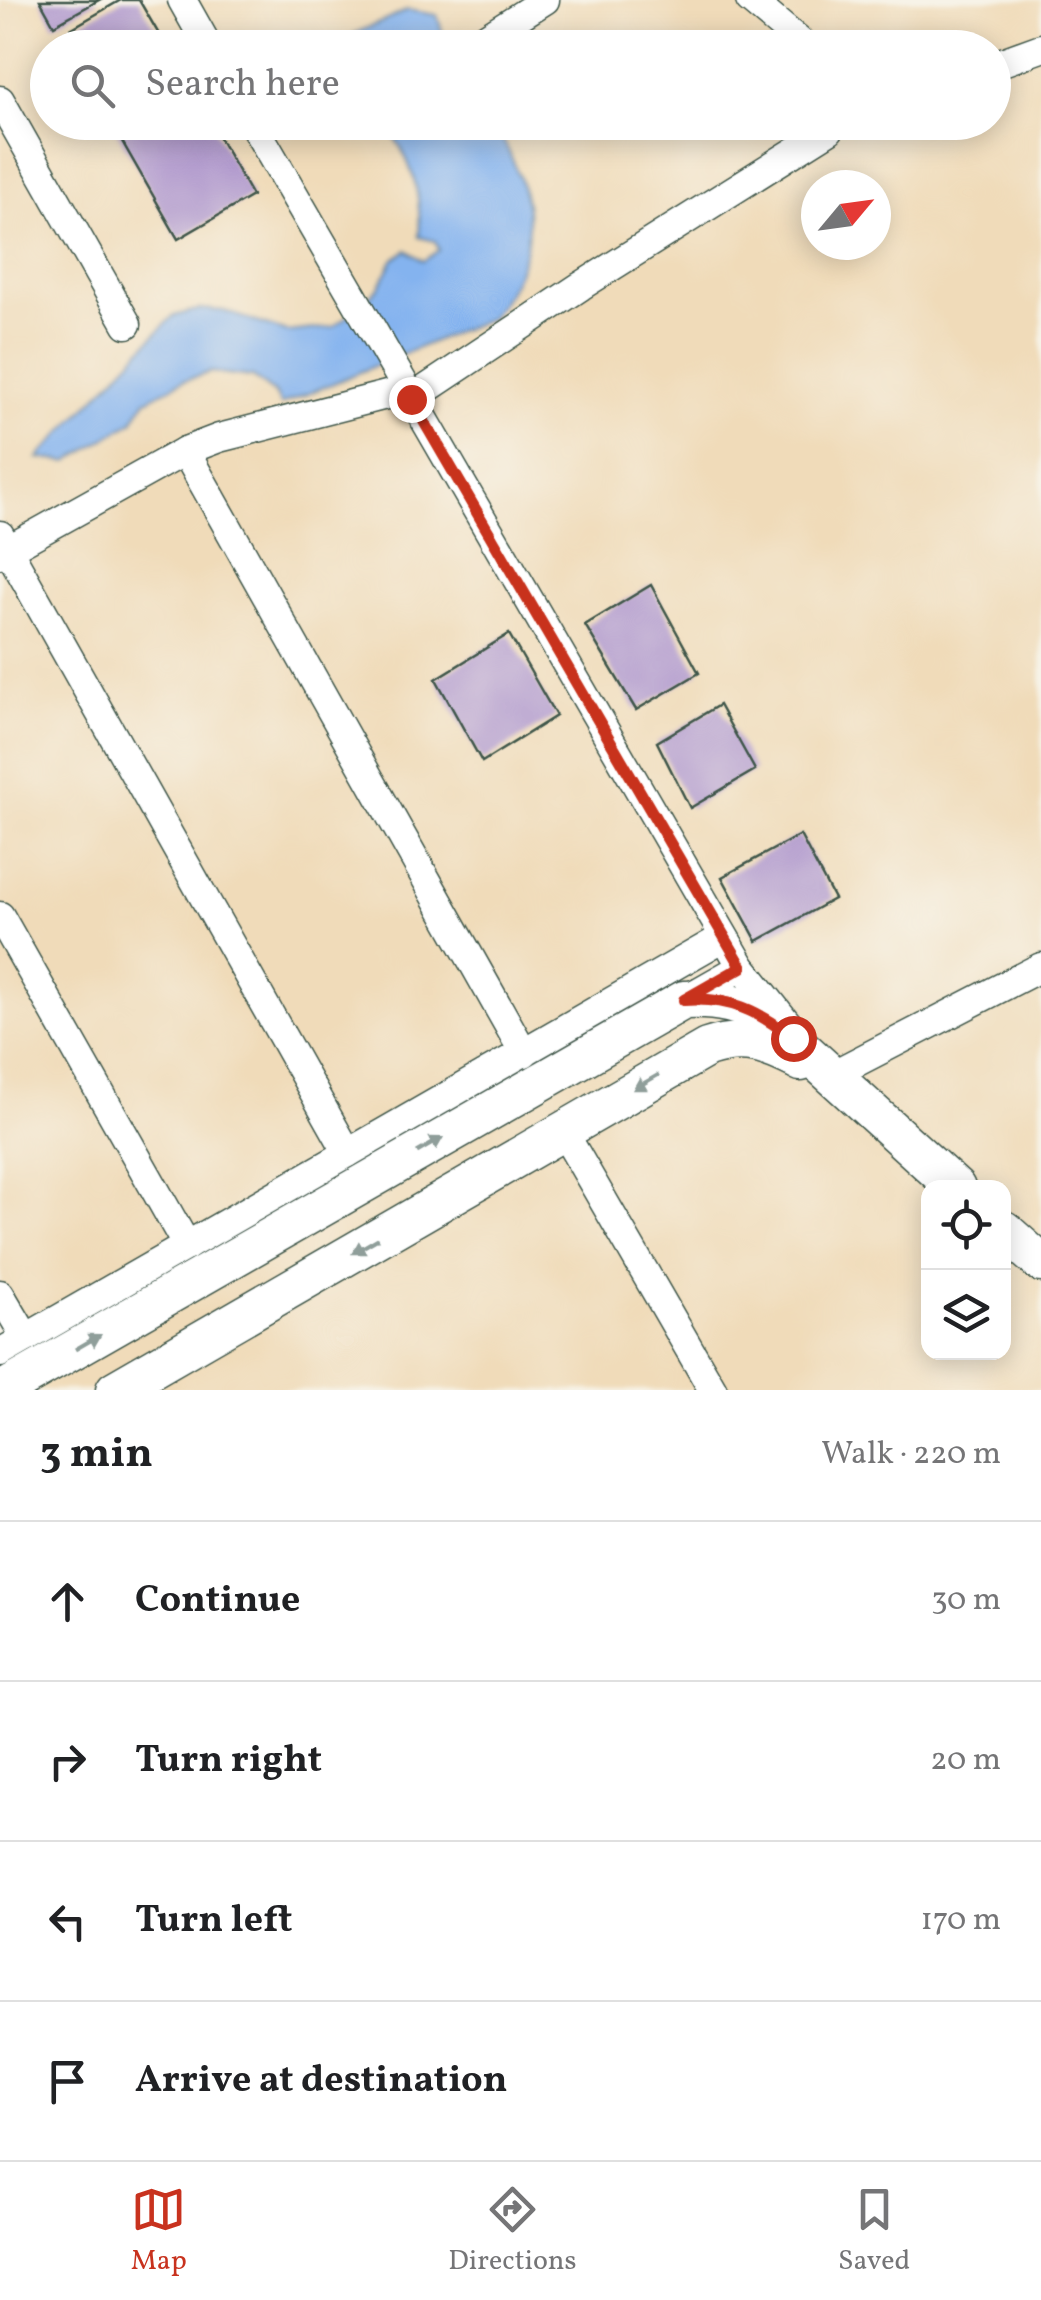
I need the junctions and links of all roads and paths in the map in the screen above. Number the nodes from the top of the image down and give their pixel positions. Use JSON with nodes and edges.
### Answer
{"nodes":[{"id":1,"x":182,"y":0,"type":"edge"},
{"id":2,"x":545,"y":0,"type":"edge"},
{"id":3,"x":750,"y":0,"type":"edge"},
{"id":4,"x":199,"y":30,"type":"edge"},
{"id":5,"x":498,"y":30,"type":"edge"},
{"id":6,"x":786,"y":30,"type":"edge"},
{"id":7,"x":1041,"y":48,"type":"edge"},
{"id":8,"x":1011,"y":59,"type":"edge"},
{"id":9,"x":0,"y":100,"type":"edge"},
{"id":10,"x":262,"y":140,"type":"edge"},
{"id":11,"x":813,"y":140,"type":"edge"},
{"id":12,"x":127,"y":324,"type":"dead end"},
{"id":13,"x":406,"y":390,"type":"junction"},
{"id":14,"x":185,"y":451,"type":"junction"},
{"id":15,"x":3,"y":546,"type":"edge"},
{"id":16,"x":0,"y":916,"type":"edge"},
{"id":17,"x":724,"y":938,"type":"junction"},
{"id":18,"x":742,"y":967,"type":"junction"},
{"id":19,"x":1041,"y":967,"type":"edge"},
{"id":20,"x":678,"y":1004,"type":"junction"},
{"id":21,"x":698,"y":1052,"type":"junction"},
{"id":22,"x":524,"y":1053,"type":"junction"},
{"id":23,"x":830,"y":1076,"type":"junction"},
{"id":24,"x":563,"y":1131,"type":"junction"},
{"id":25,"x":348,"y":1154,"type":"junction"},
{"id":26,"x":947,"y":1180,"type":"edge"},
{"id":27,"x":1011,"y":1236,"type":"edge"},
{"id":28,"x":187,"y":1246,"type":"junction"},
{"id":29,"x":1041,"y":1263,"type":"edge"},
{"id":30,"x":0,"y":1294,"type":"edge"},
{"id":31,"x":26,"y":1338,"type":"junction"},
{"id":32,"x":0,"y":1353,"type":"edge"},
{"id":33,"x":3,"y":1390,"type":"edge"},
{"id":34,"x":115,"y":1390,"type":"edge"},
{"id":35,"x":713,"y":1390,"type":"edge"}],
"edges":[{"from":1,"to":4,"type":"street"},
{"from":2,"to":5,"type":"street"},
{"from":3,"to":6,"type":"street"},
{"from":7,"to":8,"type":"street"},
{"from":9,"to":12,"type":"street"},
{"from":10,"to":13,"type":"street"},
{"from":11,"to":13,"type":"street"},
{"from":13,"to":14,"type":"street"},
{"from":13,"to":17,"type":"street"},
{"from":14,"to":15,"type":"street"},
{"from":14,"to":22,"type":"street"},
{"from":15,"to":25,"type":"street"},
{"from":16,"to":28,"type":"street"},
{"from":17,"to":18,"type":"street"},
{"from":17,"to":22,"type":"street"},
{"from":18,"to":20,"type":"street"},
{"from":18,"to":23,"type":"street"},
{"from":19,"to":23,"type":"street"},
{"from":20,"to":21,"type":"street"},
{"from":20,"to":23,"type":"street"},
{"from":33,"to":20,"type":"street","one_way":true},
{"from":21,"to":23,"type":"street"},
{"from":21,"to":24,"type":"street","one_way":true},
{"from":22,"to":25,"type":"street"},
{"from":23,"to":26,"type":"street"},
{"from":24,"to":34,"type":"street","one_way":true},
{"from":24,"to":35,"type":"street"},
{"from":25,"to":28,"type":"street"},
{"from":27,"to":29,"type":"street"},
{"from":28,"to":31,"type":"street"},
{"from":30,"to":31,"type":"street"},
{"from":31,"to":32,"type":"street"}]}
